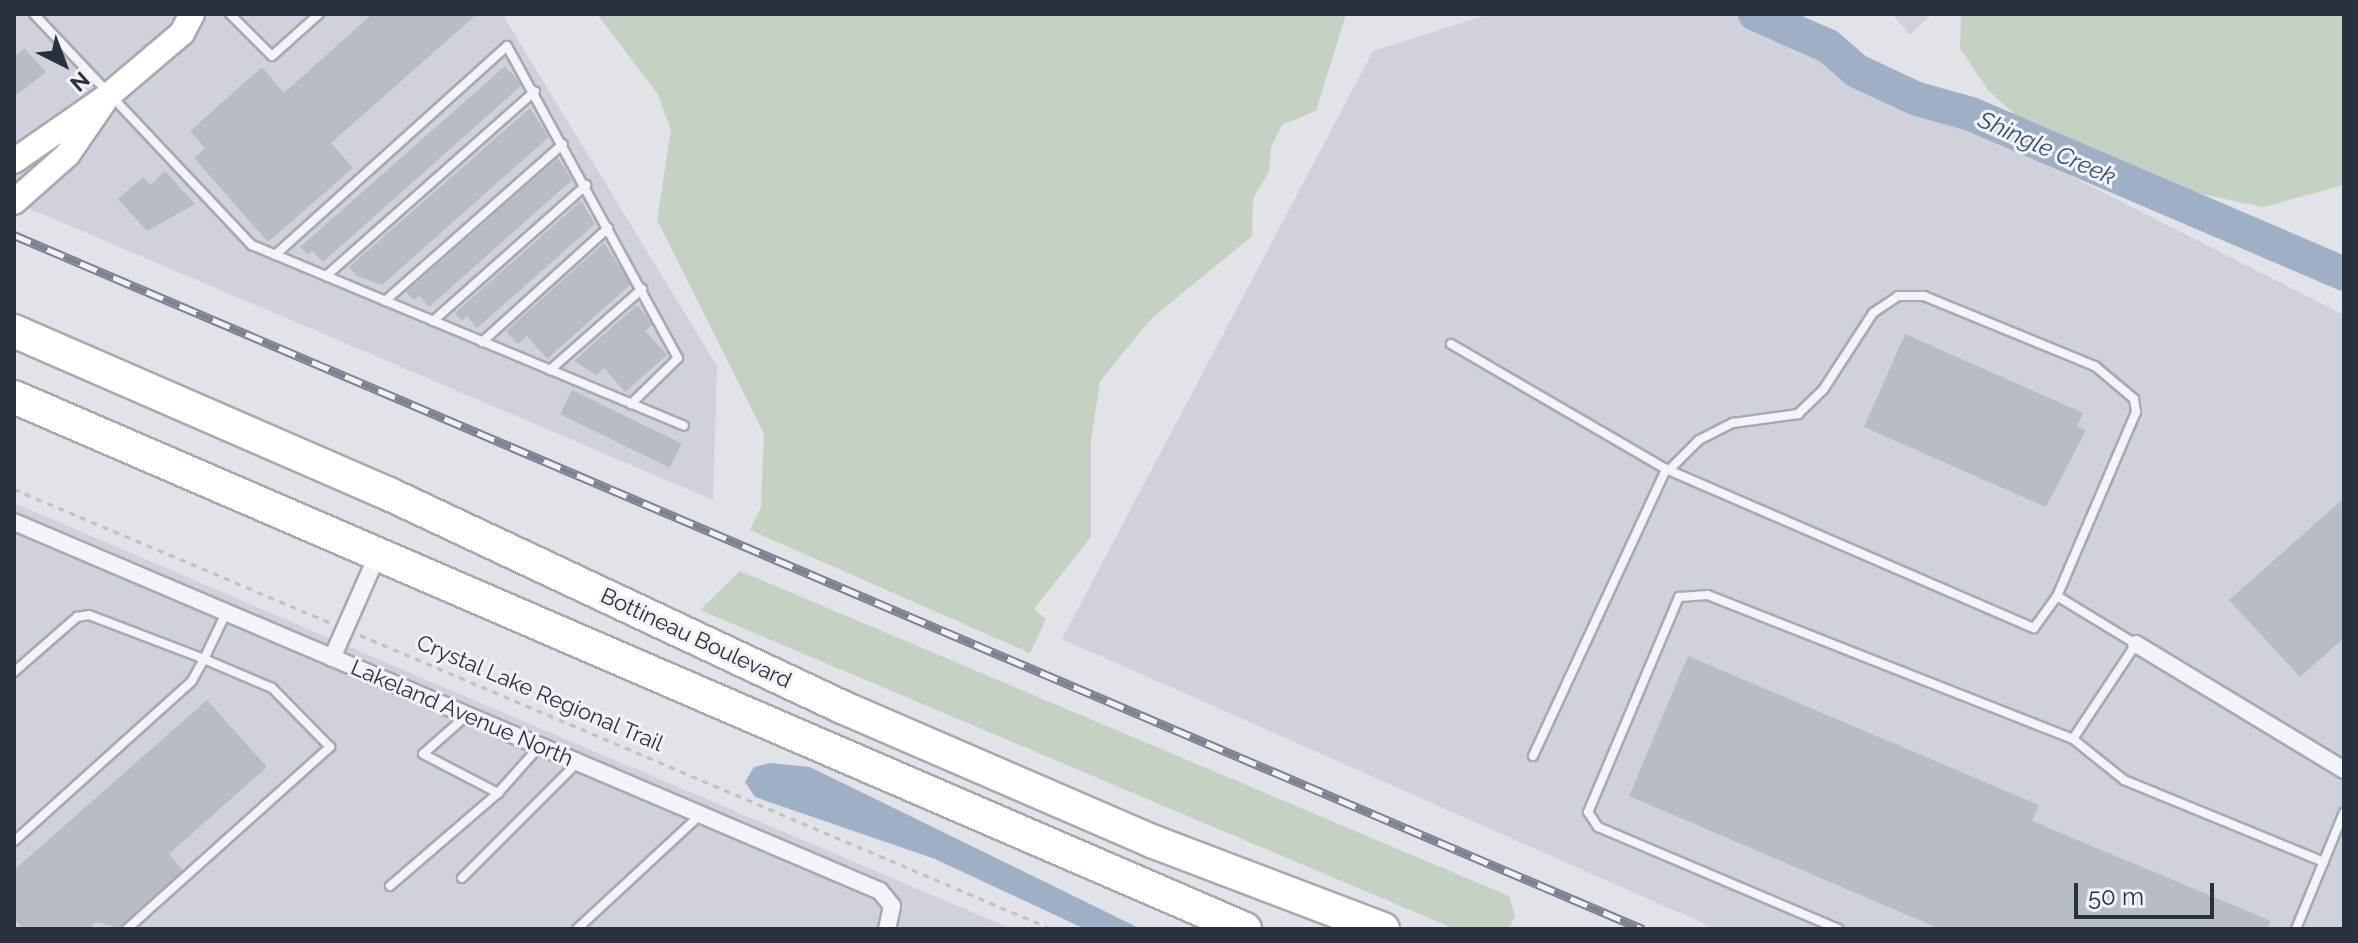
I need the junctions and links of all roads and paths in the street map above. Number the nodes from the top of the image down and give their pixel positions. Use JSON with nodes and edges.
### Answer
{"nodes":[{"id":1,"x":34,"y":14,"type":"edge"},
{"id":2,"x":230,"y":14,"type":"edge"},
{"id":3,"x":319,"y":14,"type":"edge"},
{"id":4,"x":193,"y":15,"type":"edge"},
{"id":5,"x":535,"y":91,"type":"junction"},
{"id":6,"x":109,"y":95,"type":"junction"},
{"id":7,"x":563,"y":144,"type":"junction"},
{"id":8,"x":14,"y":161,"type":"edge"},
{"id":9,"x":586,"y":185,"type":"junction"},
{"id":10,"x":14,"y":202,"type":"edge"},
{"id":11,"x":608,"y":228,"type":"junction"},
{"id":12,"x":275,"y":255,"type":"junction"},
{"id":13,"x":326,"y":276,"type":"junction"},
{"id":14,"x":642,"y":289,"type":"junction"},
{"id":15,"x":385,"y":301,"type":"junction"},
{"id":16,"x":14,"y":309,"type":"edge"},
{"id":17,"x":433,"y":321,"type":"junction"},
{"id":18,"x":14,"y":331,"type":"edge"},
{"id":19,"x":482,"y":342,"type":"junction"},
{"id":20,"x":1451,"y":344,"type":"dead end"},
{"id":21,"x":69,"y":353,"type":"junction"},
{"id":22,"x":550,"y":370,"type":"junction"},
{"id":23,"x":14,"y":397,"type":"edge"},
{"id":24,"x":631,"y":404,"type":"junction"},
{"id":25,"x":684,"y":426,"type":"dead end"},
{"id":26,"x":1667,"y":469,"type":"junction"},
{"id":27,"x":14,"y":489,"type":"edge"},
{"id":28,"x":14,"y":522,"type":"edge"},
{"id":29,"x":377,"y":556,"type":"junction"},
{"id":30,"x":2057,"y":596,"type":"junction"},
{"id":31,"x":226,"y":613,"type":"junction"},
{"id":32,"x":345,"y":629,"type":"junction"},
{"id":33,"x":2136,"y":644,"type":"junction"},
{"id":34,"x":332,"y":658,"type":"junction"},
{"id":35,"x":204,"y":659,"type":"junction"},
{"id":36,"x":14,"y":672,"type":"edge"},
{"id":37,"x":466,"y":716,"type":"junction"},
{"id":38,"x":2073,"y":739,"type":"junction"},
{"id":39,"x":539,"y":747,"type":"junction"},
{"id":40,"x":1533,"y":756,"type":"dead end"},
{"id":41,"x":578,"y":763,"type":"junction"},
{"id":42,"x":2344,"y":770,"type":"edge"},
{"id":43,"x":498,"y":793,"type":"junction"},
{"id":44,"x":2344,"y":812,"type":"edge"},
{"id":45,"x":700,"y":815,"type":"junction"},
{"id":46,"x":14,"y":841,"type":"edge"},
{"id":47,"x":2324,"y":862,"type":"junction"},
{"id":48,"x":462,"y":878,"type":"dead end"},
{"id":49,"x":390,"y":886,"type":"dead end"},
{"id":50,"x":890,"y":924,"type":"edge"},
{"id":51,"x":127,"y":929,"type":"edge"},
{"id":52,"x":577,"y":929,"type":"edge"},
{"id":53,"x":1052,"y":929,"type":"edge"},
{"id":54,"x":1245,"y":929,"type":"edge"},
{"id":55,"x":1383,"y":929,"type":"edge"},
{"id":56,"x":1838,"y":929,"type":"edge"},
{"id":57,"x":2296,"y":929,"type":"edge"}],
"edges":[{"from":1,"to":6,"type":"lane"},
{"from":2,"to":3,"type":"lane"},
{"from":4,"to":6,"type":"street"},
{"from":5,"to":7,"type":"lane"},
{"from":5,"to":12,"type":"lane"},
{"from":5,"to":13,"type":"lane"},
{"from":6,"to":8,"type":"street"},
{"from":6,"to":10,"type":"street"},
{"from":6,"to":12,"type":"lane"},
{"from":7,"to":9,"type":"lane"},
{"from":7,"to":15,"type":"lane"},
{"from":9,"to":11,"type":"lane"},
{"from":9,"to":17,"type":"lane"},
{"from":11,"to":14,"type":"lane"},
{"from":11,"to":19,"type":"lane"},
{"from":12,"to":13,"type":"lane"},
{"from":13,"to":15,"type":"lane"},
{"from":14,"to":22,"type":"lane"},
{"from":14,"to":24,"type":"lane"},
{"from":15,"to":17,"type":"lane"},
{"from":16,"to":21,"type":"highway"},
{"from":17,"to":19,"type":"lane"},
{"from":18,"to":21,"type":"highway","name":"Bottineau Boulevard"},
{"from":19,"to":22,"type":"lane"},
{"from":20,"to":26,"type":"lane"},
{"from":21,"to":55,"type":"highway","name":"Bottineau Boulevard"},
{"from":22,"to":24,"type":"lane"},
{"from":23,"to":29,"type":"highway"},
{"from":24,"to":25,"type":"lane"},
{"from":26,"to":30,"type":"lane"},
{"from":26,"to":30,"type":"lane"},
{"from":26,"to":40,"type":"lane"},
{"from":27,"to":32,"type":"path","name":"Crystal Lake Regional Trail"},
{"from":28,"to":31,"type":"street","name":"Lakeland Avenue North"},
{"from":29,"to":32,"type":"street"},
{"from":29,"to":54,"type":"highway"},
{"from":30,"to":33,"type":"lane"},
{"from":31,"to":34,"type":"street","name":"Lakeland Avenue North"},
{"from":31,"to":35,"type":"lane"},
{"from":32,"to":34,"type":"street"},
{"from":32,"to":53,"type":"path","name":"Crystal Lake Regional Trail"},
{"from":33,"to":38,"type":"lane"},
{"from":33,"to":42,"type":"street"},
{"from":34,"to":37,"type":"street","name":"Lakeland Avenue North"},
{"from":35,"to":36,"type":"lane"},
{"from":35,"to":46,"type":"lane"},
{"from":35,"to":51,"type":"lane"},
{"from":37,"to":39,"type":"street","name":"Lakeland Avenue North"},
{"from":37,"to":43,"type":"lane"},
{"from":38,"to":47,"type":"lane"},
{"from":38,"to":56,"type":"lane"},
{"from":39,"to":41,"type":"street","name":"Lakeland Avenue North"},
{"from":39,"to":43,"type":"lane"},
{"from":41,"to":45,"type":"street","name":"Lakeland Avenue North"},
{"from":41,"to":48,"type":"lane"},
{"from":43,"to":49,"type":"lane"},
{"from":44,"to":47,"type":"lane"},
{"from":45,"to":50,"type":"street","name":"Lakeland Avenue North"},
{"from":45,"to":52,"type":"lane"},
{"from":47,"to":57,"type":"lane"}]}
